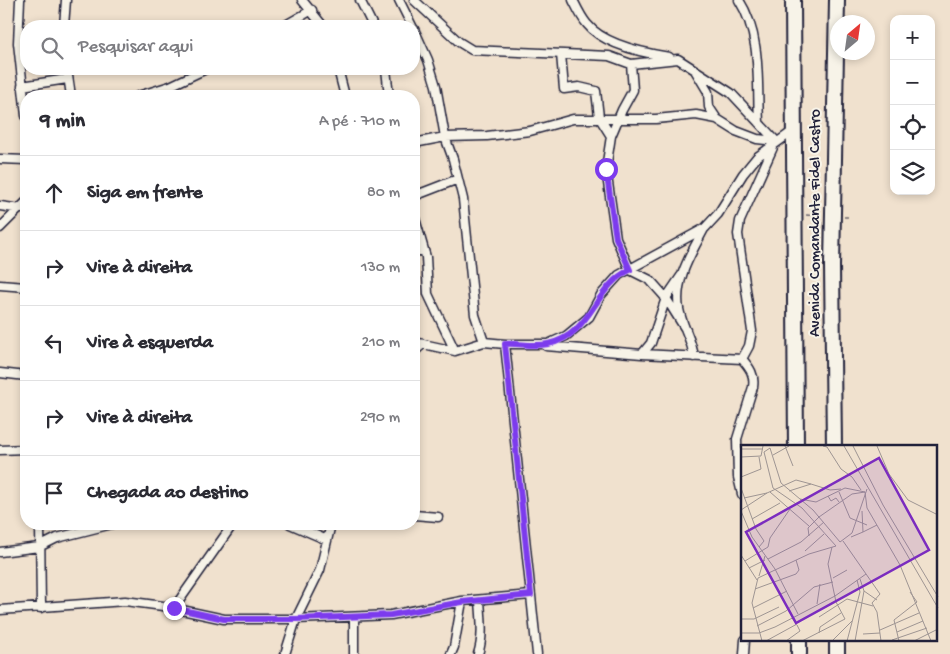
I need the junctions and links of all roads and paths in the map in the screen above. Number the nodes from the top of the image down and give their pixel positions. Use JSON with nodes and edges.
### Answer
{"nodes":[{"id":1,"x":20,"y":0,"type":"edge"},
{"id":2,"x":66,"y":0,"type":"edge"},
{"id":3,"x":302,"y":0,"type":"edge"},
{"id":4,"x":360,"y":0,"type":"edge"},
{"id":5,"x":399,"y":0,"type":"edge"},
{"id":6,"x":414,"y":0,"type":"edge"},
{"id":7,"x":572,"y":0,"type":"edge"},
{"id":8,"x":739,"y":0,"type":"edge"},
{"id":9,"x":793,"y":0,"type":"edge"},
{"id":10,"x":837,"y":0,"type":"edge"},
{"id":11,"x":312,"y":10,"type":"junction"},
{"id":12,"x":64,"y":20,"type":"edge"},
{"id":13,"x":294,"y":20,"type":"edge"},
{"id":14,"x":319,"y":20,"type":"edge"},
{"id":15,"x":370,"y":20,"type":"edge"},
{"id":16,"x":409,"y":20,"type":"edge"},
{"id":17,"x":420,"y":43,"type":"edge"},
{"id":18,"x":561,"y":54,"type":"junction"},
{"id":19,"x":678,"y":59,"type":"junction"},
{"id":20,"x":20,"y":64,"type":"edge"},
{"id":21,"x":631,"y":64,"type":"junction"},
{"id":22,"x":694,"y":70,"type":"junction"},
{"id":23,"x":21,"y":75,"type":"edge"},
{"id":24,"x":67,"y":75,"type":"edge"},
{"id":25,"x":193,"y":75,"type":"edge"},
{"id":26,"x":340,"y":75,"type":"edge"},
{"id":27,"x":387,"y":75,"type":"edge"},
{"id":28,"x":67,"y":79,"type":"junction"},
{"id":29,"x":22,"y":86,"type":"junction"},
{"id":30,"x":23,"y":90,"type":"edge"},
{"id":31,"x":70,"y":90,"type":"edge"},
{"id":32,"x":157,"y":90,"type":"edge"},
{"id":33,"x":343,"y":90,"type":"edge"},
{"id":34,"x":389,"y":90,"type":"edge"},
{"id":35,"x":599,"y":117,"type":"junction"},
{"id":36,"x":717,"y":119,"type":"junction"},
{"id":37,"x":618,"y":120,"type":"junction"},
{"id":38,"x":759,"y":123,"type":"junction"},
{"id":39,"x":793,"y":131,"type":"junction"},
{"id":40,"x":611,"y":136,"type":"junction"},
{"id":41,"x":445,"y":137,"type":"junction"},
{"id":42,"x":420,"y":142,"type":"edge"},
{"id":43,"x":776,"y":142,"type":"junction"},
{"id":44,"x":0,"y":160,"type":"edge"},
{"id":45,"x":20,"y":160,"type":"edge"},
{"id":46,"x":458,"y":179,"type":"junction"},
{"id":47,"x":420,"y":194,"type":"edge"},
{"id":48,"x":0,"y":206,"type":"edge"},
{"id":49,"x":20,"y":209,"type":"edge"},
{"id":50,"x":20,"y":210,"type":"edge"},
{"id":51,"x":798,"y":214,"type":"dead end"},
{"id":52,"x":826,"y":216,"type":"dead end"},
{"id":53,"x":843,"y":217,"type":"dead end"},
{"id":54,"x":852,"y":217,"type":"dead end"},
{"id":55,"x":0,"y":228,"type":"edge"},
{"id":56,"x":704,"y":228,"type":"junction"},
{"id":57,"x":420,"y":236,"type":"edge"},
{"id":58,"x":424,"y":250,"type":"junction"},
{"id":59,"x":420,"y":251,"type":"edge"},
{"id":60,"x":630,"y":270,"type":"junction"},
{"id":61,"x":682,"y":276,"type":"junction"},
{"id":62,"x":0,"y":285,"type":"edge"},
{"id":63,"x":20,"y":287,"type":"edge"},
{"id":64,"x":666,"y":298,"type":"junction"},
{"id":65,"x":686,"y":330,"type":"junction"},
{"id":66,"x":484,"y":342,"type":"junction"},
{"id":67,"x":420,"y":343,"type":"edge"},
{"id":68,"x":517,"y":343,"type":"junction"},
{"id":69,"x":423,"y":344,"type":"junction"},
{"id":70,"x":505,"y":344,"type":"junction"},
{"id":71,"x":420,"y":347,"type":"edge"},
{"id":72,"x":455,"y":351,"type":"junction"},
{"id":73,"x":642,"y":354,"type":"junction"},
{"id":74,"x":694,"y":357,"type":"junction"},
{"id":75,"x":742,"y":359,"type":"junction"},
{"id":76,"x":0,"y":372,"type":"edge"},
{"id":77,"x":20,"y":375,"type":"edge"},
{"id":78,"x":796,"y":445,"type":"edge"},
{"id":79,"x":834,"y":445,"type":"edge"},
{"id":80,"x":20,"y":449,"type":"edge"},
{"id":81,"x":0,"y":450,"type":"edge"},
{"id":82,"x":741,"y":490,"type":"edge"},
{"id":83,"x":420,"y":515,"type":"edge"},
{"id":84,"x":438,"y":516,"type":"dead end"},
{"id":85,"x":40,"y":530,"type":"edge"},
{"id":86,"x":88,"y":530,"type":"edge"},
{"id":87,"x":229,"y":530,"type":"edge"},
{"id":88,"x":304,"y":530,"type":"edge"},
{"id":89,"x":330,"y":530,"type":"edge"},
{"id":90,"x":327,"y":540,"type":"junction"},
{"id":91,"x":39,"y":547,"type":"junction"},
{"id":92,"x":0,"y":552,"type":"edge"},
{"id":93,"x":531,"y":595,"type":"junction"},
{"id":94,"x":480,"y":600,"type":"junction"},
{"id":95,"x":462,"y":602,"type":"junction"},
{"id":96,"x":40,"y":608,"type":"junction"},
{"id":97,"x":174,"y":608,"type":"junction"},
{"id":98,"x":0,"y":610,"type":"edge"},
{"id":99,"x":354,"y":617,"type":"junction"},
{"id":100,"x":296,"y":619,"type":"junction"},
{"id":101,"x":285,"y":654,"type":"edge"},
{"id":102,"x":354,"y":654,"type":"edge"},
{"id":103,"x":451,"y":654,"type":"edge"},
{"id":104,"x":478,"y":654,"type":"edge"},
{"id":105,"x":537,"y":654,"type":"edge"}],
"edges":[{"from":1,"to":20,"type":"street"},
{"from":2,"to":12,"type":"street"},
{"from":3,"to":11,"type":"street"},
{"from":4,"to":15,"type":"street"},
{"from":5,"to":16,"type":"street"},
{"from":6,"to":18,"type":"street"},
{"from":7,"to":19,"type":"street"},
{"from":8,"to":38,"type":"street"},
{"from":9,"to":39,"type":"highway","name":"Avenida Comandante Fidel Castro"},
{"from":10,"to":79,"type":"highway","name":"Avenida Comandante Fidel Castro"},
{"from":11,"to":13,"type":"street"},
{"from":11,"to":14,"type":"street"},
{"from":17,"to":41,"type":"street"},
{"from":18,"to":21,"type":"street"},
{"from":18,"to":35,"type":"street"},
{"from":19,"to":21,"type":"street"},
{"from":19,"to":22,"type":"street"},
{"from":21,"to":37,"type":"street"},
{"from":22,"to":36,"type":"street"},
{"from":22,"to":38,"type":"street"},
{"from":23,"to":29,"type":"street"},
{"from":24,"to":28,"type":"street"},
{"from":25,"to":32,"type":"street"},
{"from":26,"to":33,"type":"street"},
{"from":27,"to":34,"type":"street"},
{"from":28,"to":29,"type":"street"},
{"from":28,"to":31,"type":"street"},
{"from":29,"to":30,"type":"street"},
{"from":35,"to":37,"type":"street"},
{"from":35,"to":40,"type":"street"},
{"from":35,"to":41,"type":"street"},
{"from":36,"to":37,"type":"street"},
{"from":36,"to":43,"type":"street"},
{"from":37,"to":40,"type":"street"},
{"from":38,"to":43,"type":"street"},
{"from":39,"to":43,"type":"street"},
{"from":39,"to":78,"type":"highway","name":"Avenida Comandante Fidel Castro"},
{"from":40,"to":60,"type":"street"},
{"from":41,"to":42,"type":"street"},
{"from":41,"to":46,"type":"street"},
{"from":43,"to":56,"type":"street"},
{"from":43,"to":75,"type":"street"},
{"from":44,"to":45,"type":"street"},
{"from":46,"to":47,"type":"street"},
{"from":46,"to":66,"type":"street"},
{"from":48,"to":49,"type":"street"},
{"from":50,"to":55,"type":"street"},
{"from":51,"to":52,"type":"path"},
{"from":53,"to":54,"type":"path"},
{"from":56,"to":60,"type":"street"},
{"from":56,"to":61,"type":"street"},
{"from":57,"to":58,"type":"street"},
{"from":58,"to":59,"type":"street"},
{"from":58,"to":72,"type":"street"},
{"from":60,"to":64,"type":"street"},
{"from":60,"to":68,"type":"street"},
{"from":61,"to":64,"type":"street"},
{"from":61,"to":65,"type":"street"},
{"from":62,"to":63,"type":"street"},
{"from":64,"to":65,"type":"street"},
{"from":64,"to":73,"type":"street"},
{"from":65,"to":74,"type":"street"},
{"from":66,"to":70,"type":"street"},
{"from":66,"to":72,"type":"street"},
{"from":67,"to":69,"type":"street"},
{"from":68,"to":70,"type":"street"},
{"from":68,"to":73,"type":"street"},
{"from":69,"to":71,"type":"street"},
{"from":69,"to":72,"type":"street"},
{"from":70,"to":93,"type":"street"},
{"from":73,"to":74,"type":"street"},
{"from":74,"to":75,"type":"street"},
{"from":75,"to":82,"type":"street"},
{"from":76,"to":77,"type":"street"},
{"from":80,"to":81,"type":"street"},
{"from":83,"to":84,"type":"street"},
{"from":85,"to":91,"type":"street"},
{"from":86,"to":91,"type":"street"},
{"from":87,"to":97,"type":"street"},
{"from":88,"to":90,"type":"street"},
{"from":89,"to":90,"type":"street"},
{"from":90,"to":100,"type":"street"},
{"from":91,"to":92,"type":"street"},
{"from":91,"to":96,"type":"street"},
{"from":93,"to":94,"type":"street"},
{"from":93,"to":105,"type":"street"},
{"from":94,"to":95,"type":"street"},
{"from":94,"to":104,"type":"street"},
{"from":95,"to":99,"type":"street"},
{"from":95,"to":103,"type":"street"},
{"from":96,"to":97,"type":"street"},
{"from":96,"to":98,"type":"street"},
{"from":97,"to":100,"type":"street"},
{"from":99,"to":100,"type":"street"},
{"from":99,"to":102,"type":"street"},
{"from":100,"to":101,"type":"street"}]}
